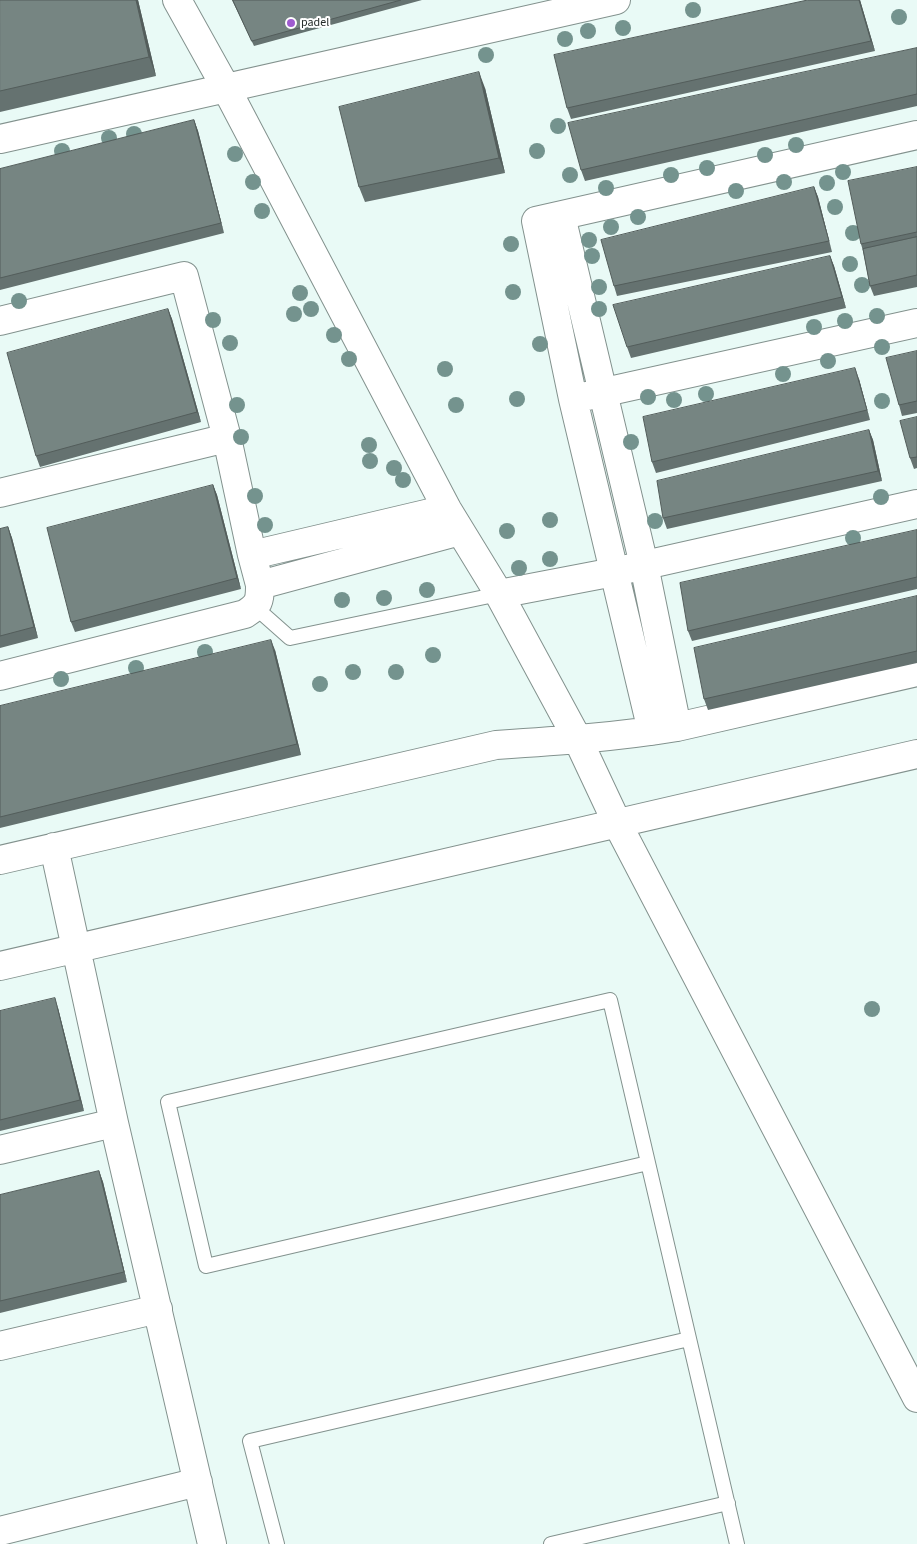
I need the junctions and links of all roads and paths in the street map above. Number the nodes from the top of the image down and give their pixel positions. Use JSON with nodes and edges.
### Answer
{"nodes":[{"id":1,"x":178,"y":0,"type":"edge"},
{"id":2,"x":616,"y":0,"type":"edge"},
{"id":3,"x":226,"y":88,"type":"junction"},
{"id":4,"x":917,"y":135,"type":"edge"},
{"id":5,"x":0,"y":139,"type":"edge"},
{"id":6,"x":561,"y":216,"type":"junction"},
{"id":7,"x":0,"y":321,"type":"edge"},
{"id":8,"x":917,"y":323,"type":"edge"},
{"id":9,"x":604,"y":392,"type":"junction"},
{"id":10,"x":573,"y":398,"type":"junction"},
{"id":11,"x":227,"y":438,"type":"junction"},
{"id":12,"x":0,"y":493,"type":"edge"},
{"id":13,"x":917,"y":504,"type":"edge"},
{"id":14,"x":454,"y":520,"type":"junction"},
{"id":15,"x":252,"y":555,"type":"junction"},
{"id":16,"x":644,"y":565,"type":"junction"},
{"id":17,"x":614,"y":572,"type":"junction"},
{"id":18,"x":499,"y":594,"type":"junction"},
{"id":19,"x":257,"y":596,"type":"junction"},
{"id":20,"x":917,"y":672,"type":"edge"},
{"id":21,"x":0,"y":676,"type":"edge"},
{"id":22,"x":665,"y":729,"type":"junction"},
{"id":23,"x":578,"y":740,"type":"junction"},
{"id":24,"x":917,"y":754,"type":"edge"},
{"id":25,"x":616,"y":822,"type":"junction"},
{"id":26,"x":54,"y":847,"type":"junction"},
{"id":27,"x":0,"y":860,"type":"edge"},
{"id":28,"x":76,"y":948,"type":"junction"},
{"id":29,"x":0,"y":966,"type":"edge"},
{"id":30,"x":114,"y":1123,"type":"junction"},
{"id":31,"x":0,"y":1150,"type":"edge"},
{"id":32,"x":648,"y":1163,"type":"junction"},
{"id":33,"x":158,"y":1309,"type":"junction"},
{"id":34,"x":689,"y":1339,"type":"junction"},
{"id":35,"x":0,"y":1346,"type":"edge"},
{"id":36,"x":917,"y":1398,"type":"edge"},
{"id":37,"x":198,"y":1482,"type":"junction"},
{"id":38,"x":728,"y":1503,"type":"junction"},
{"id":39,"x":0,"y":1531,"type":"edge"},
{"id":40,"x":212,"y":1544,"type":"edge"},
{"id":41,"x":277,"y":1544,"type":"edge"},
{"id":42,"x":551,"y":1544,"type":"edge"},
{"id":43,"x":737,"y":1544,"type":"edge"}],
"edges":[{"from":1,"to":3,"type":"street"},
{"from":2,"to":3,"type":"street"},
{"from":3,"to":5,"type":"street"},
{"from":3,"to":14,"type":"street"},
{"from":4,"to":6,"type":"street"},
{"from":6,"to":9,"type":"street"},
{"from":6,"to":10,"type":"street"},
{"from":7,"to":11,"type":"street"},
{"from":8,"to":9,"type":"street"},
{"from":9,"to":10,"type":"street"},
{"from":9,"to":16,"type":"street"},
{"from":10,"to":17,"type":"street"},
{"from":11,"to":12,"type":"street"},
{"from":11,"to":15,"type":"street"},
{"from":13,"to":16,"type":"street"},
{"from":14,"to":15,"type":"street"},
{"from":14,"to":18,"type":"street"},
{"from":14,"to":19,"type":"street"},
{"from":15,"to":19,"type":"street"},
{"from":16,"to":17,"type":"street"},
{"from":16,"to":22,"type":"street"},
{"from":17,"to":18,"type":"street"},
{"from":17,"to":22,"type":"street"},
{"from":18,"to":19,"type":"lane"},
{"from":18,"to":23,"type":"street"},
{"from":19,"to":21,"type":"street"},
{"from":20,"to":22,"type":"street"},
{"from":22,"to":23,"type":"street"},
{"from":23,"to":25,"type":"street"},
{"from":23,"to":26,"type":"street"},
{"from":24,"to":25,"type":"street"},
{"from":25,"to":28,"type":"street"},
{"from":25,"to":36,"type":"street"},
{"from":26,"to":27,"type":"street"},
{"from":26,"to":28,"type":"street"},
{"from":28,"to":29,"type":"street"},
{"from":28,"to":30,"type":"street"},
{"from":30,"to":31,"type":"street"},
{"from":30,"to":33,"type":"street"},
{"from":32,"to":32,"type":"lane"},
{"from":32,"to":34,"type":"lane"},
{"from":33,"to":35,"type":"street"},
{"from":33,"to":37,"type":"street"},
{"from":34,"to":38,"type":"lane"},
{"from":34,"to":41,"type":"lane"},
{"from":37,"to":39,"type":"street"},
{"from":37,"to":40,"type":"street"},
{"from":38,"to":42,"type":"lane"},
{"from":38,"to":43,"type":"lane"}]}
